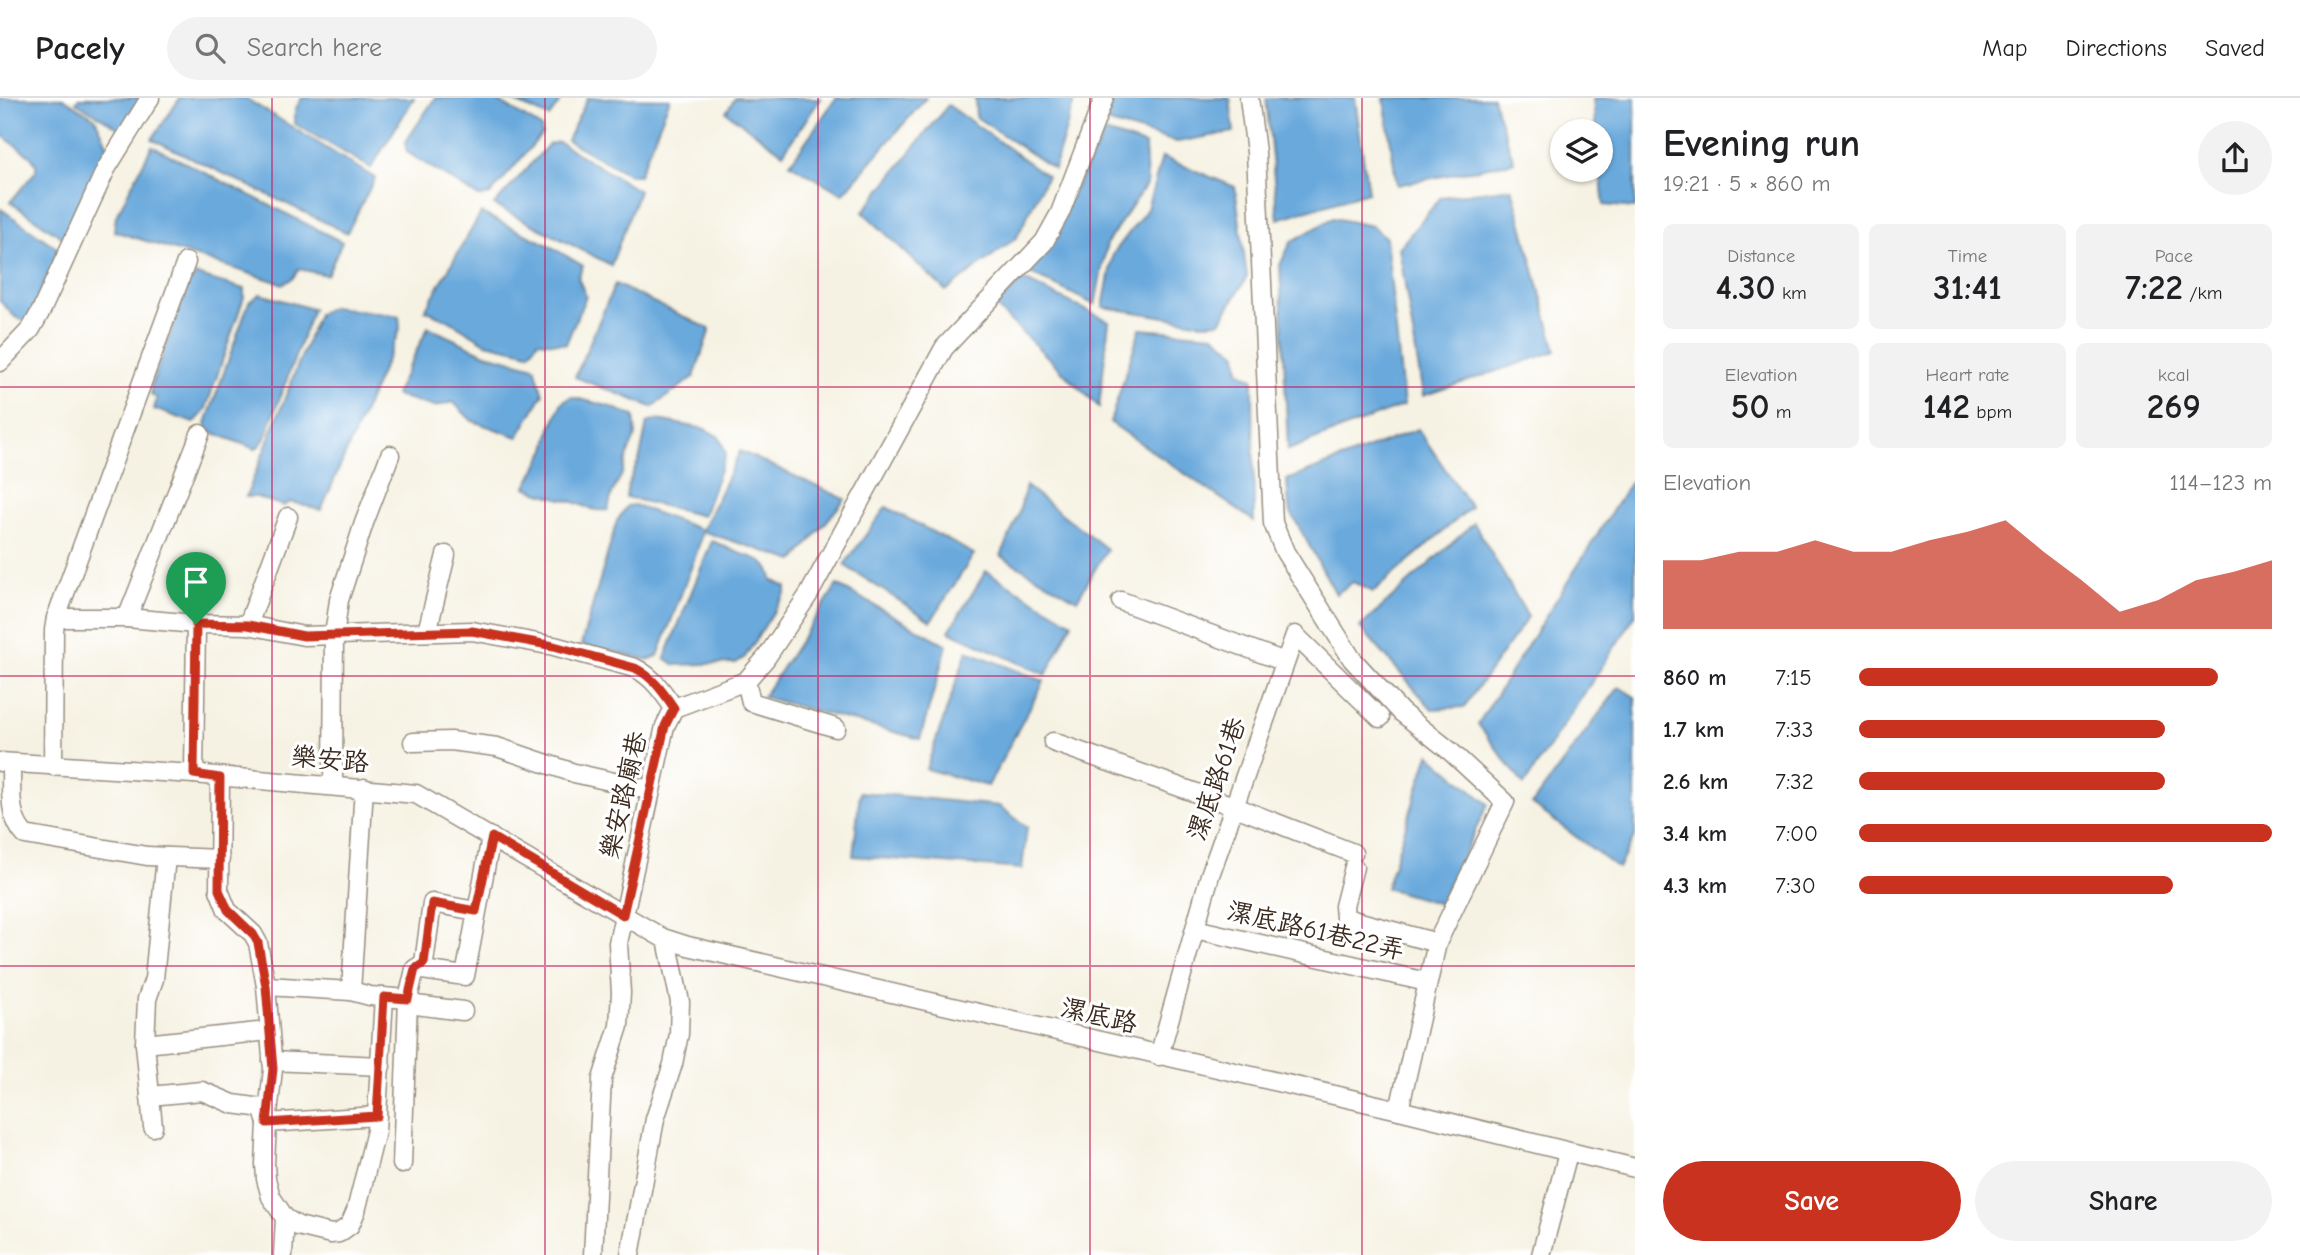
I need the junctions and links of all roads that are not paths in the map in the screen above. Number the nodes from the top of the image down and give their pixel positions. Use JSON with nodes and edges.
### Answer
{"nodes":[{"id":1,"x":150,"y":98,"type":"edge"},
{"id":2,"x":1104,"y":98,"type":"edge"},
{"id":3,"x":1250,"y":98,"type":"edge"},
{"id":4,"x":186,"y":262,"type":"dead end"},
{"id":5,"x":0,"y":362,"type":"edge"},
{"id":6,"x":200,"y":434,"type":"dead end"},
{"id":7,"x":390,"y":455,"type":"dead end"},
{"id":8,"x":288,"y":517,"type":"dead end"},
{"id":9,"x":446,"y":555,"type":"dead end"},
{"id":10,"x":1121,"y":601,"type":"dead end"},
{"id":11,"x":56,"y":618,"type":"junction"},
{"id":12,"x":127,"y":618,"type":"junction"},
{"id":13,"x":196,"y":624,"type":"junction"},
{"id":14,"x":248,"y":625,"type":"junction"},
{"id":15,"x":426,"y":632,"type":"junction"},
{"id":16,"x":334,"y":636,"type":"junction"},
{"id":17,"x":1285,"y":662,"type":"junction"},
{"id":18,"x":746,"y":681,"type":"junction"},
{"id":19,"x":674,"y":708,"type":"junction"},
{"id":20,"x":1380,"y":718,"type":"dead end"},
{"id":21,"x":836,"y":728,"type":"dead end"},
{"id":22,"x":413,"y":742,"type":"dead end"},
{"id":23,"x":1053,"y":742,"type":"dead end"},
{"id":24,"x":4,"y":763,"type":"edge"},
{"id":25,"x":53,"y":766,"type":"junction"},
{"id":26,"x":194,"y":774,"type":"junction"},
{"id":27,"x":220,"y":778,"type":"junction"},
{"id":28,"x":333,"y":785,"type":"junction"},
{"id":29,"x":364,"y":788,"type":"junction"},
{"id":30,"x":650,"y":790,"type":"junction"},
{"id":31,"x":1233,"y":806,"type":"junction"},
{"id":32,"x":492,"y":837,"type":"junction"},
{"id":33,"x":166,"y":857,"type":"junction"},
{"id":34,"x":220,"y":859,"type":"junction"},
{"id":35,"x":476,"y":911,"type":"junction"},
{"id":36,"x":623,"y":915,"type":"junction"},
{"id":37,"x":1195,"y":929,"type":"junction"},
{"id":38,"x":667,"y":940,"type":"junction"},
{"id":39,"x":1437,"y":943,"type":"junction"},
{"id":40,"x":415,"y":969,"type":"junction"},
{"id":41,"x":1427,"y":982,"type":"junction"},
{"id":42,"x":266,"y":986,"type":"junction"},
{"id":43,"x":351,"y":991,"type":"junction"},
{"id":44,"x":384,"y":997,"type":"junction"},
{"id":45,"x":408,"y":999,"type":"junction"},
{"id":46,"x":463,"y":1011,"type":"dead end"},
{"id":47,"x":268,"y":1031,"type":"junction"},
{"id":48,"x":145,"y":1044,"type":"junction"},
{"id":49,"x":1159,"y":1056,"type":"junction"},
{"id":50,"x":272,"y":1061,"type":"junction"},
{"id":51,"x":381,"y":1066,"type":"junction"},
{"id":52,"x":150,"y":1096,"type":"junction"},
{"id":53,"x":1399,"y":1111,"type":"junction"},
{"id":54,"x":377,"y":1116,"type":"junction"},
{"id":55,"x":267,"y":1123,"type":"junction"},
{"id":56,"x":153,"y":1126,"type":"dead end"},
{"id":57,"x":1568,"y":1153,"type":"junction"},
{"id":58,"x":402,"y":1164,"type":"dead end"},
{"id":59,"x":1635,"y":1168,"type":"edge"},
{"id":60,"x":285,"y":1218,"type":"junction"},
{"id":61,"x":283,"y":1255,"type":"edge"},
{"id":62,"x":593,"y":1255,"type":"edge"},
{"id":63,"x":630,"y":1255,"type":"edge"},
{"id":64,"x":1541,"y":1255,"type":"edge"}],
"edges":[{"from":1,"to":5,"type":"street"},
{"from":2,"to":18,"type":"street"},
{"from":3,"to":39,"type":"street"},
{"from":4,"to":11,"type":"street"},
{"from":6,"to":12,"type":"street"},
{"from":7,"to":16,"type":"street"},
{"from":8,"to":14,"type":"street"},
{"from":9,"to":15,"type":"street"},
{"from":10,"to":17,"type":"street"},
{"from":11,"to":12,"type":"street"},
{"from":11,"to":25,"type":"street"},
{"from":12,"to":13,"type":"street"},
{"from":13,"to":14,"type":"street"},
{"from":13,"to":26,"type":"street"},
{"from":14,"to":16,"type":"street"},
{"from":15,"to":16,"type":"street"},
{"from":15,"to":19,"type":"street"},
{"from":16,"to":28,"type":"street"},
{"from":17,"to":20,"type":"street","name":"漯底路61巷"},
{"from":17,"to":31,"type":"street","name":"漯底路61巷"},
{"from":18,"to":19,"type":"street","name":"樂安路廟巷"},
{"from":18,"to":21,"type":"street"},
{"from":19,"to":30,"type":"street","name":"樂安路廟巷"},
{"from":22,"to":30,"type":"street"},
{"from":23,"to":31,"type":"street"},
{"from":24,"to":25,"type":"street","name":"樂安路"},
{"from":24,"to":33,"type":"street"},
{"from":25,"to":26,"type":"street","name":"樂安路"},
{"from":26,"to":27,"type":"street","name":"樂安路"},
{"from":27,"to":28,"type":"street","name":"樂安路"},
{"from":27,"to":34,"type":"street"},
{"from":28,"to":29,"type":"street","name":"樂安路"},
{"from":29,"to":32,"type":"street","name":"樂安路"},
{"from":29,"to":43,"type":"street"},
{"from":30,"to":36,"type":"street","name":"樂安路廟巷"},
{"from":31,"to":37,"type":"street","name":"漯底路61巷"},
{"from":31,"to":39,"type":"street"},
{"from":32,"to":35,"type":"street"},
{"from":32,"to":36,"type":"street","name":"樂安路"},
{"from":33,"to":34,"type":"street"},
{"from":33,"to":48,"type":"street"},
{"from":34,"to":42,"type":"street"},
{"from":35,"to":40,"type":"street"},
{"from":35,"to":40,"type":"street"},
{"from":36,"to":38,"type":"street","name":"漯底路"},
{"from":36,"to":62,"type":"street","name":"樂安路廟巷"},
{"from":37,"to":41,"type":"street","name":"漯底路61巷22弄"},
{"from":37,"to":49,"type":"street","name":"漯底路61巷"},
{"from":38,"to":49,"type":"street","name":"漯底路"},
{"from":38,"to":63,"type":"street"},
{"from":39,"to":41,"type":"street"},
{"from":40,"to":45,"type":"street"},
{"from":41,"to":53,"type":"street"},
{"from":42,"to":43,"type":"street"},
{"from":42,"to":47,"type":"street"},
{"from":43,"to":44,"type":"street"},
{"from":44,"to":45,"type":"street"},
{"from":44,"to":51,"type":"street"},
{"from":45,"to":46,"type":"street"},
{"from":45,"to":58,"type":"street"},
{"from":47,"to":48,"type":"street"},
{"from":47,"to":50,"type":"street"},
{"from":48,"to":52,"type":"street"},
{"from":49,"to":53,"type":"street","name":"漯底路"},
{"from":50,"to":51,"type":"street"},
{"from":50,"to":55,"type":"street"},
{"from":51,"to":54,"type":"street"},
{"from":52,"to":55,"type":"street"},
{"from":52,"to":56,"type":"street"},
{"from":53,"to":57,"type":"street","name":"漯底路"},
{"from":54,"to":55,"type":"street"},
{"from":54,"to":60,"type":"street"},
{"from":55,"to":60,"type":"street"},
{"from":57,"to":59,"type":"street","name":"漯底路"},
{"from":57,"to":64,"type":"street"},
{"from":60,"to":61,"type":"street"}]}
